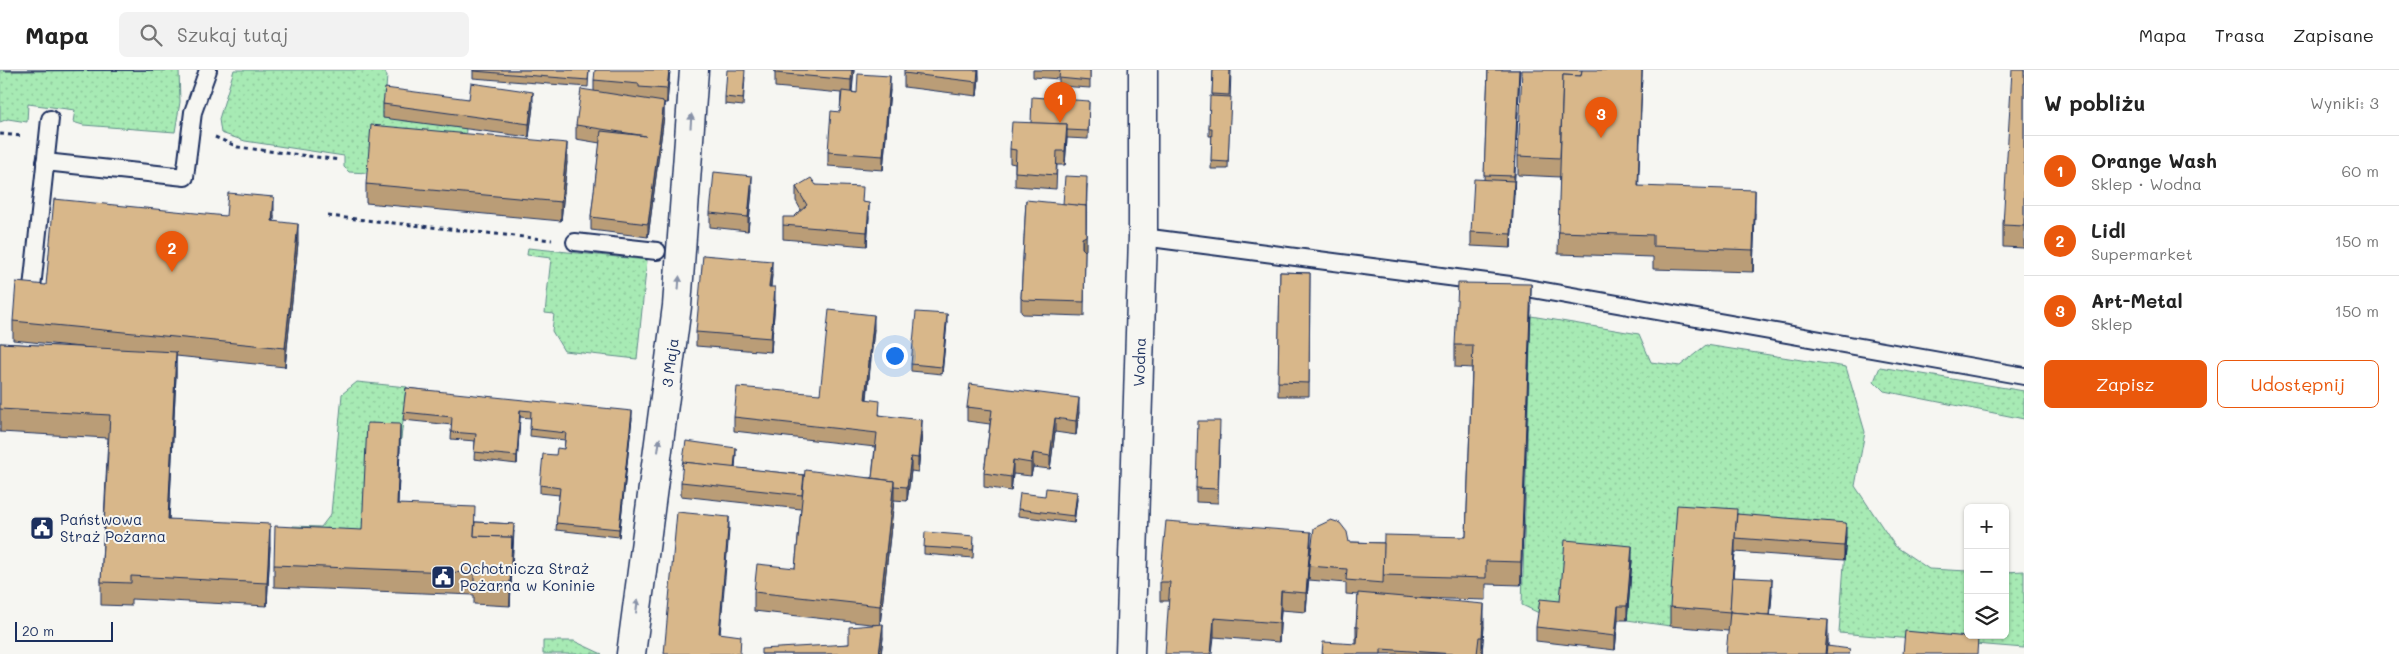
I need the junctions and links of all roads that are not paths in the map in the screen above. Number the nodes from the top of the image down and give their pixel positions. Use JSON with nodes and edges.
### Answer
{"nodes":[{"id":1,"x":208,"y":70,"type":"edge"},
{"id":2,"x":694,"y":70,"type":"edge"},
{"id":3,"x":1143,"y":70,"type":"edge"},
{"id":4,"x":50,"y":118,"type":"dead end"},
{"id":5,"x":46,"y":162,"type":"junction"},
{"id":6,"x":1143,"y":237,"type":"junction"},
{"id":7,"x":575,"y":242,"type":"road end"},
{"id":8,"x":657,"y":251,"type":"dead end"},
{"id":9,"x":32,"y":288,"type":"edge"},
{"id":10,"x":2024,"y":376,"type":"edge"},
{"id":11,"x":631,"y":654,"type":"edge"},
{"id":12,"x":1130,"y":654,"type":"edge"}],
"edges":[{"from":1,"to":5,"type":"lane"},
{"from":11,"to":2,"type":"street","name":"3 Maja","one_way":true},
{"from":3,"to":6,"type":"street","name":"Wodna"},
{"from":4,"to":5,"type":"lane"},
{"from":5,"to":9,"type":"lane"},
{"from":6,"to":10,"type":"lane"},
{"from":6,"to":12,"type":"street","name":"Wodna"},
{"from":7,"to":8,"type":"lane"}]}
